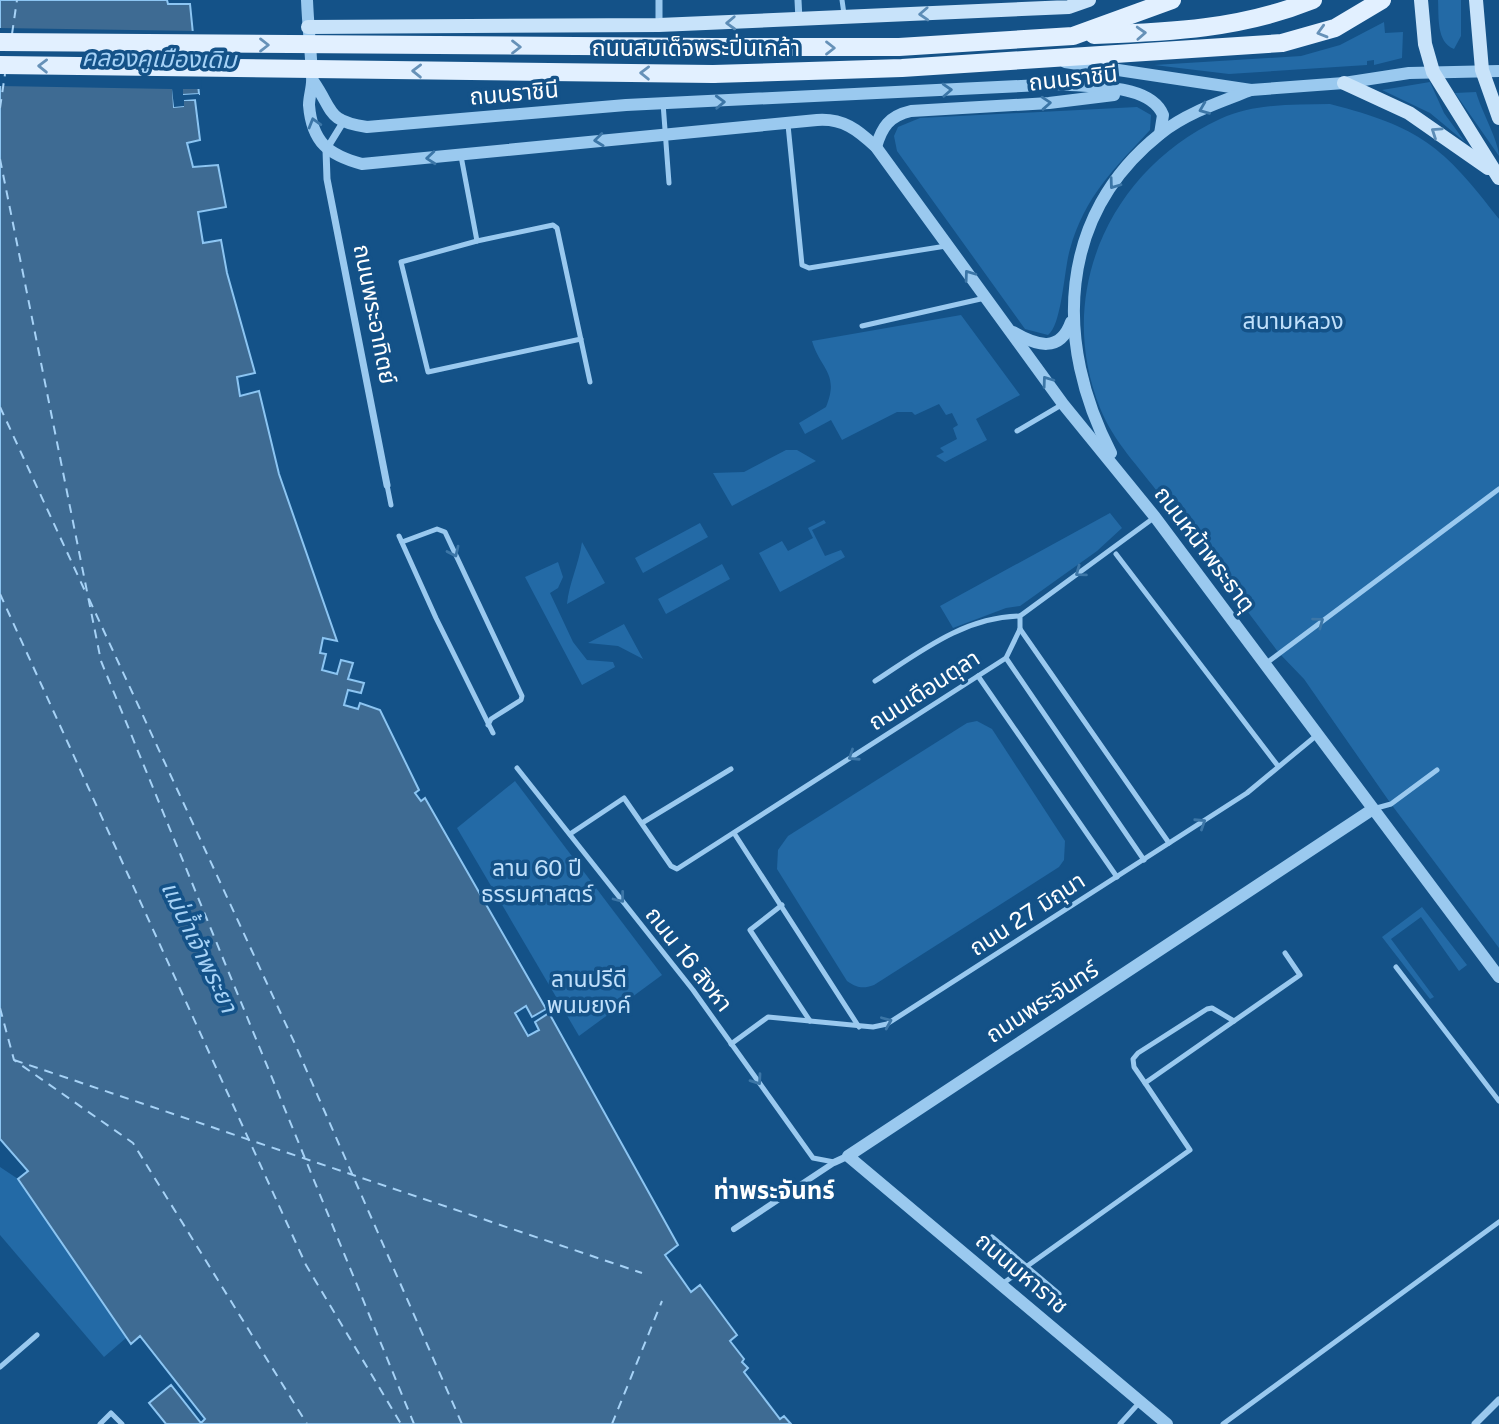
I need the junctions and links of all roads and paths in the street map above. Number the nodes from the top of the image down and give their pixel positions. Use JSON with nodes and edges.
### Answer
{"nodes":[{"id":1,"x":307,"y":0,"type":"edge"},
{"id":2,"x":659,"y":0,"type":"edge"},
{"id":3,"x":798,"y":0,"type":"edge"},
{"id":4,"x":842,"y":0,"type":"edge"},
{"id":5,"x":1089,"y":0,"type":"edge"},
{"id":6,"x":1172,"y":0,"type":"edge"},
{"id":7,"x":1313,"y":0,"type":"edge"},
{"id":8,"x":1382,"y":0,"type":"edge"},
{"id":9,"x":1476,"y":0,"type":"edge"},
{"id":10,"x":1421,"y":1,"type":"edge"},
{"id":11,"x":1156,"y":5,"type":"edge"},
{"id":12,"x":844,"y":19,"type":"junction"},
{"id":13,"x":799,"y":21,"type":"junction"},
{"id":14,"x":659,"y":25,"type":"junction"},
{"id":15,"x":308,"y":34,"type":"junction"},
{"id":16,"x":1073,"y":36,"type":"junction"},
{"id":17,"x":0,"y":42,"type":"edge"},
{"id":18,"x":1052,"y":60,"type":"junction"},
{"id":19,"x":0,"y":65,"type":"edge"},
{"id":20,"x":1482,"y":70,"type":"junction"},
{"id":21,"x":1499,"y":71,"type":"edge"},
{"id":22,"x":1433,"y":72,"type":"junction"},
{"id":23,"x":312,"y":77,"type":"junction"},
{"id":24,"x":1343,"y":83,"type":"junction"},
{"id":25,"x":1251,"y":90,"type":"junction"},
{"id":26,"x":1132,"y":93,"type":"junction"},
{"id":27,"x":663,"y":103,"type":"junction"},
{"id":28,"x":1499,"y":118,"type":"edge"},
{"id":29,"x":788,"y":121,"type":"junction"},
{"id":30,"x":342,"y":124,"type":"junction"},
{"id":31,"x":665,"y":133,"type":"junction"},
{"id":32,"x":1160,"y":134,"type":"junction"},
{"id":33,"x":876,"y":147,"type":"junction"},
{"id":34,"x":332,"y":154,"type":"junction"},
{"id":35,"x":461,"y":156,"type":"junction"},
{"id":36,"x":1495,"y":174,"type":"edge"},
{"id":37,"x":669,"y":183,"type":"dead end"},
{"id":38,"x":477,"y":241,"type":"junction"},
{"id":39,"x":948,"y":245,"type":"junction"},
{"id":40,"x":986,"y":298,"type":"junction"},
{"id":41,"x":1073,"y":318,"type":"junction"},
{"id":42,"x":862,"y":326,"type":"dead end"},
{"id":43,"x":1009,"y":330,"type":"junction"},
{"id":44,"x":581,"y":339,"type":"junction"},
{"id":45,"x":590,"y":382,"type":"dead end"},
{"id":46,"x":1063,"y":404,"type":"junction"},
{"id":47,"x":1017,"y":431,"type":"dead end"},
{"id":48,"x":1120,"y":472,"type":"junction"},
{"id":49,"x":387,"y":485,"type":"joint"},
{"id":50,"x":1499,"y":489,"type":"edge"},
{"id":51,"x":391,"y":505,"type":"dead end"},
{"id":52,"x":1154,"y":517,"type":"junction"},
{"id":53,"x":1116,"y":554,"type":"dead end"},
{"id":54,"x":1020,"y":617,"type":"junction"},
{"id":55,"x":1020,"y":629,"type":"junction"},
{"id":56,"x":1006,"y":658,"type":"junction"},
{"id":57,"x":1265,"y":664,"type":"junction"},
{"id":58,"x":978,"y":676,"type":"junction"},
{"id":59,"x":875,"y":681,"type":"dead end"},
{"id":60,"x":488,"y":725,"type":"junction"},
{"id":61,"x":494,"y":733,"type":"dead end"},
{"id":62,"x":1317,"y":735,"type":"junction"},
{"id":63,"x":1278,"y":766,"type":"junction"},
{"id":64,"x":517,"y":768,"type":"dead end"},
{"id":65,"x":731,"y":769,"type":"dead end"},
{"id":66,"x":1437,"y":770,"type":"dead end"},
{"id":67,"x":1373,"y":809,"type":"junction"},
{"id":68,"x":642,"y":823,"type":"junction"},
{"id":69,"x":734,"y":833,"type":"junction"},
{"id":70,"x":570,"y":834,"type":"junction"},
{"id":71,"x":1169,"y":843,"type":"junction"},
{"id":72,"x":1144,"y":860,"type":"junction"},
{"id":73,"x":1117,"y":877,"type":"junction"},
{"id":74,"x":782,"y":905,"type":"junction"},
{"id":75,"x":1284,"y":953,"type":"dead end"},
{"id":76,"x":1396,"y":967,"type":"dead end"},
{"id":77,"x":1499,"y":977,"type":"edge"},
{"id":78,"x":810,"y":1021,"type":"junction"},
{"id":79,"x":1234,"y":1021,"type":"junction"},
{"id":80,"x":859,"y":1027,"type":"junction"},
{"id":81,"x":732,"y":1044,"type":"junction"},
{"id":82,"x":1145,"y":1083,"type":"junction"},
{"id":83,"x":1499,"y":1101,"type":"edge"},
{"id":84,"x":848,"y":1156,"type":"junction"},
{"id":85,"x":835,"y":1162,"type":"junction"},
{"id":86,"x":1499,"y":1223,"type":"edge"},
{"id":87,"x":734,"y":1229,"type":"dead end"},
{"id":88,"x":992,"y":1237,"type":"dead end"},
{"id":89,"x":1027,"y":1266,"type":"junction"},
{"id":90,"x":1002,"y":1284,"type":"junction"},
{"id":91,"x":1059,"y":1294,"type":"dead end"},
{"id":92,"x":37,"y":1335,"type":"dead end"},
{"id":93,"x":0,"y":1367,"type":"edge"},
{"id":94,"x":1499,"y":1400,"type":"edge"},
{"id":95,"x":1140,"y":1401,"type":"junction"},
{"id":96,"x":100,"y":1424,"type":"edge"},
{"id":97,"x":122,"y":1424,"type":"edge"},
{"id":98,"x":1120,"y":1424,"type":"edge"},
{"id":99,"x":1167,"y":1424,"type":"edge"},
{"id":100,"x":1223,"y":1424,"type":"edge"},
{"id":101,"x":1475,"y":1424,"type":"edge"}],
"edges":[{"from":1,"to":15,"type":"street","name":"ถนนพระอาทิตย์"},
{"from":2,"to":14,"type":"street"},
{"from":3,"to":13,"type":"street"},
{"from":4,"to":12,"type":"lane"},
{"from":5,"to":12,"type":"main road","one_way":true},
{"from":6,"to":11,"type":"main road","name":"ถนนสมเด็จพระปิ่นเกล้า"},
{"from":16,"to":7,"type":"main road","one_way":true},
{"from":8,"to":18,"type":"main road","name":"ถนนสมเด็จพระปิ่นเกล้า","one_way":true},
{"from":9,"to":20,"type":"main road"},
{"from":10,"to":22,"type":"main road"},
{"from":11,"to":16,"type":"main road","name":"ถนนสมเด็จพระปิ่นเกล้า"},
{"from":12,"to":13,"type":"main road"},
{"from":13,"to":14,"type":"main road","one_way":true},
{"from":14,"to":15,"type":"main road"},
{"from":15,"to":23,"type":"street","name":"ถนนพระอาทิตย์","bridge":true},
{"from":17,"to":16,"type":"main road","name":"ถนนสมเด็จพระปิ่นเกล้า","one_way":true,"bridge":true},
{"from":18,"to":19,"type":"main road","name":"ถนนสมเด็จพระปิ่นเกล้า","one_way":true,"bridge":true},
{"from":18,"to":25,"type":"street","name":"ถนนราชินี"},
{"from":20,"to":21,"type":"street","name":"ถนนราชินี"},
{"from":20,"to":22,"type":"street","name":"ถนนราชินี"},
{"from":20,"to":28,"type":"main road"},
{"from":22,"to":24,"type":"street","name":"ถนนราชินี"},
{"from":22,"to":36,"type":"main road"},
{"from":23,"to":30,"type":"street"},
{"from":34,"to":23,"type":"street","name":"ถนนพระอาทิตย์","one_way":true},
{"from":24,"to":25,"type":"street","name":"ถนนราชินี"},
{"from":36,"to":24,"type":"main road","one_way":true},
{"from":25,"to":32,"type":"street","one_way":true},
{"from":27,"to":26,"type":"street","name":"ถนนราชินี","one_way":true},
{"from":26,"to":32,"type":"street"},
{"from":33,"to":26,"type":"street","name":"ถนนราชินี","one_way":true},
{"from":27,"to":30,"type":"street","name":"ถนนราชินี"},
{"from":27,"to":31,"type":"lane"},
{"from":29,"to":31,"type":"street"},
{"from":29,"to":33,"type":"street"},
{"from":29,"to":39,"type":"lane"},
{"from":30,"to":34,"type":"street"},
{"from":31,"to":35,"type":"street","one_way":true},
{"from":31,"to":37,"type":"lane"},
{"from":32,"to":41,"type":"street","one_way":true},
{"from":33,"to":39,"type":"street","name":"ถนนหน้าพระธาตุ"},
{"from":35,"to":34,"type":"street","one_way":true},
{"from":34,"to":49,"type":"street","name":"ถนนพระอาทิตย์"},
{"from":35,"to":38,"type":"lane"},
{"from":38,"to":44,"type":"lane"},
{"from":38,"to":44,"type":"lane"},
{"from":40,"to":39,"type":"street","name":"ถนนหน้าพระธาตุ","one_way":true},
{"from":40,"to":42,"type":"lane"},
{"from":40,"to":43,"type":"street","name":"ถนนหน้าพระธาตุ"},
{"from":41,"to":43,"type":"street"},
{"from":41,"to":48,"type":"street"},
{"from":46,"to":43,"type":"street","name":"ถนนหน้าพระธาตุ","one_way":true},
{"from":44,"to":45,"type":"lane"},
{"from":46,"to":47,"type":"lane"},
{"from":46,"to":48,"type":"street","name":"ถนนหน้าพระธาตุ"},
{"from":48,"to":52,"type":"street","name":"ถนนหน้าพระธาตุ"},
{"from":49,"to":51,"type":"lane"},
{"from":57,"to":50,"type":"lane","one_way":true},
{"from":52,"to":54,"type":"lane","one_way":true},
{"from":52,"to":57,"type":"street","name":"ถนนหน้าพระธาตุ"},
{"from":53,"to":63,"type":"lane"},
{"from":54,"to":55,"type":"lane","name":"ถนนเดือนตุลา"},
{"from":54,"to":59,"type":"lane"},
{"from":55,"to":56,"type":"lane","name":"ถนนเดือนตุลา"},
{"from":55,"to":71,"type":"lane"},
{"from":56,"to":58,"type":"lane","name":"ถนนเดือนตุลา"},
{"from":56,"to":72,"type":"lane"},
{"from":57,"to":62,"type":"street","name":"ถนนหน้าพระธาตุ"},
{"from":58,"to":69,"type":"lane","name":"ถนนเดือนตุลา","one_way":true},
{"from":58,"to":73,"type":"lane"},
{"from":60,"to":60,"type":"lane","one_way":true},
{"from":60,"to":61,"type":"lane"},
{"from":62,"to":63,"type":"lane","name":"ถนน 27 มิถุนา"},
{"from":62,"to":67,"type":"street","name":"ถนนหน้าพระธาตุ"},
{"from":71,"to":63,"type":"lane","name":"ถนน 27 มิถุนา","one_way":true},
{"from":64,"to":70,"type":"lane","name":"ถนน 16 สิงหา"},
{"from":65,"to":68,"type":"lane"},
{"from":66,"to":67,"type":"lane"},
{"from":67,"to":77,"type":"street","name":"ถนนหน้าพระธาตุ"},
{"from":67,"to":84,"type":"street","name":"ถนนพระจันทร์"},
{"from":68,"to":69,"type":"lane","name":"ถนนเดือนตุลา"},
{"from":68,"to":70,"type":"lane"},
{"from":69,"to":74,"type":"lane"},
{"from":70,"to":81,"type":"lane","name":"ถนน 16 สิงหา","one_way":true},
{"from":71,"to":72,"type":"lane","name":"ถนน 27 มิถุนา"},
{"from":72,"to":73,"type":"lane","name":"ถนน 27 มิถุนา"},
{"from":80,"to":73,"type":"lane","name":"ถนน 27 มิถุนา","one_way":true},
{"from":74,"to":78,"type":"lane"},
{"from":74,"to":80,"type":"lane"},
{"from":75,"to":79,"type":"lane"},
{"from":76,"to":83,"type":"lane"},
{"from":78,"to":80,"type":"lane","name":"ถนน 27 มิถุนา"},
{"from":78,"to":81,"type":"lane","name":"ถนน 27 มิถุนา"},
{"from":79,"to":82,"type":"lane"},
{"from":79,"to":82,"type":"lane"},
{"from":81,"to":85,"type":"lane","name":"ถนน 16 สิงหา","one_way":true},
{"from":82,"to":89,"type":"lane"},
{"from":84,"to":85,"type":"street","name":"ถนนพระจันทร์"},
{"from":84,"to":90,"type":"street","name":"ถนนมหาราช"},
{"from":85,"to":87,"type":"street","name":"ถนนพระจันทร์"},
{"from":86,"to":100,"type":"lane"},
{"from":88,"to":89,"type":"lane"},
{"from":89,"to":90,"type":"lane"},
{"from":89,"to":91,"type":"lane"},
{"from":90,"to":95,"type":"street","name":"ถนนมหาราช"},
{"from":92,"to":93,"type":"lane"},
{"from":94,"to":101,"type":"street"},
{"from":95,"to":98,"type":"lane"},
{"from":95,"to":99,"type":"street","name":"ถนนมหาราช"},
{"from":96,"to":97,"type":"lane"}]}
